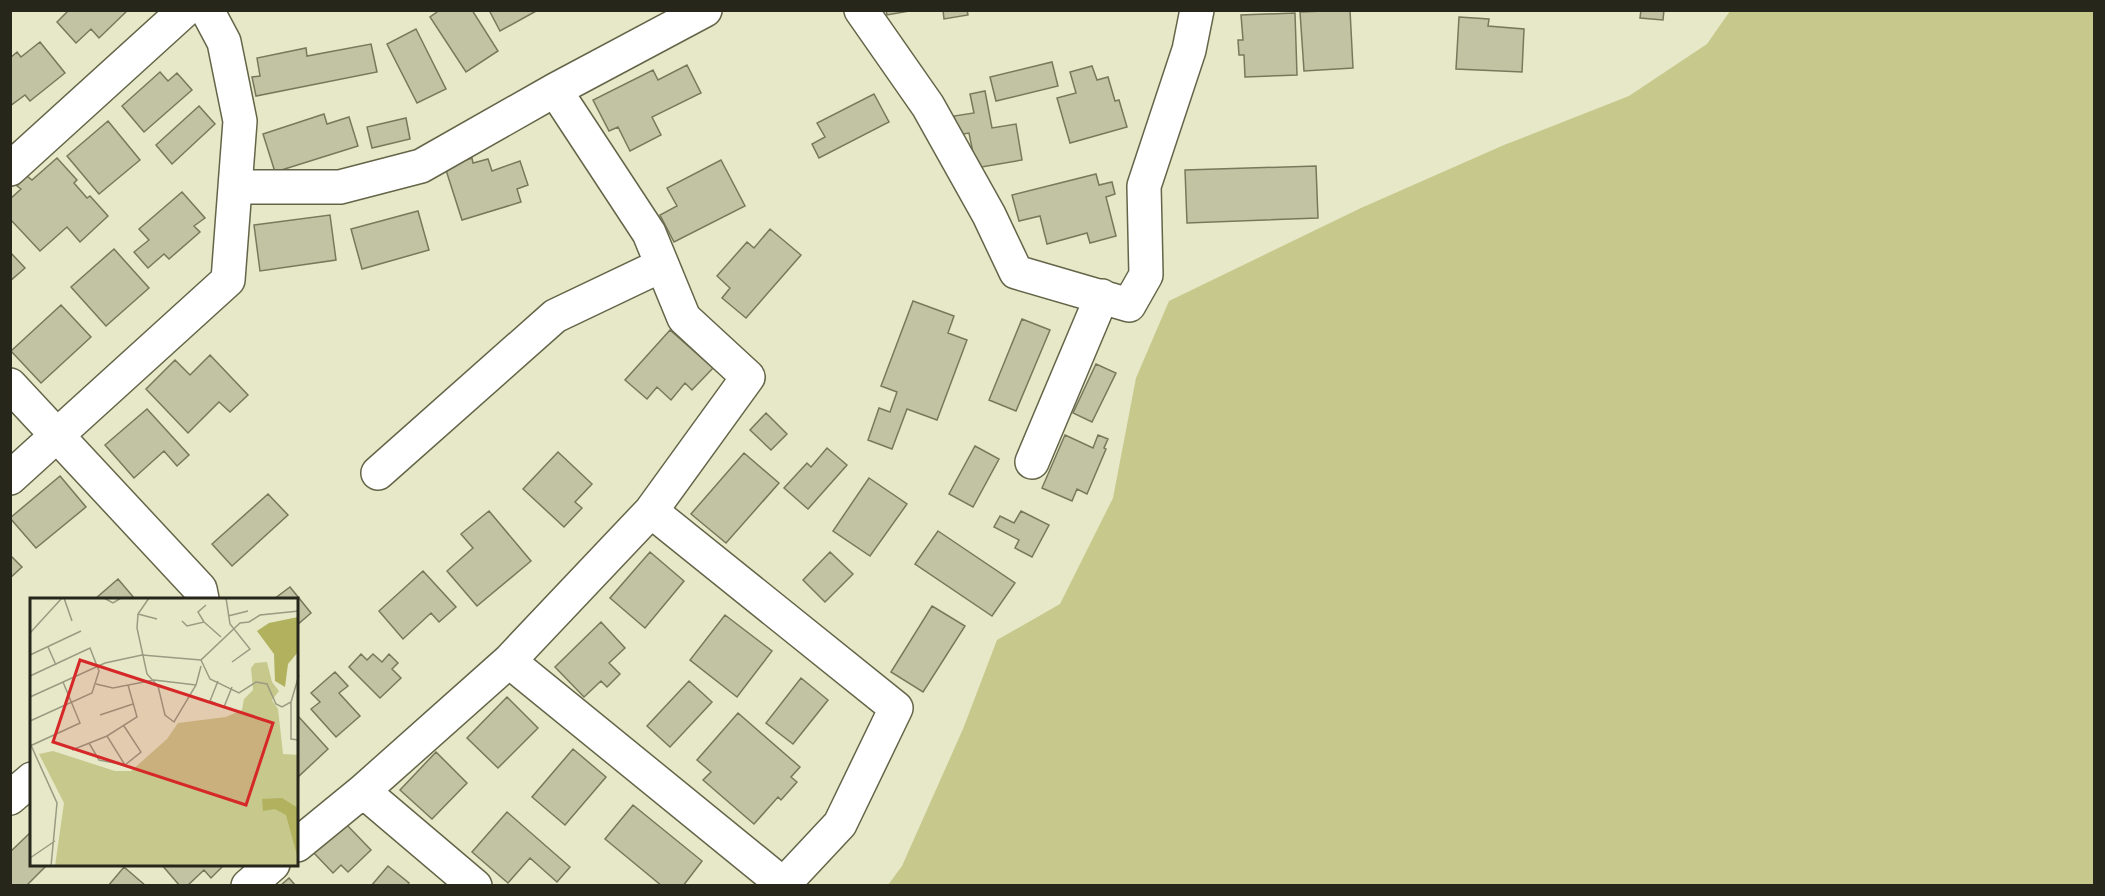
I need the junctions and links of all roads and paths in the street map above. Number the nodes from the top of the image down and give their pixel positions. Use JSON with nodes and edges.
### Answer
{"nodes":[{"id":1,"x":185,"y":10,"type":"edge"},
{"id":2,"x":207,"y":10,"type":"edge"},
{"id":3,"x":705,"y":10,"type":"edge"},
{"id":4,"x":861,"y":10,"type":"edge"},
{"id":5,"x":1197,"y":10,"type":"edge"},
{"id":6,"x":555,"y":90,"type":"junction"},
{"id":7,"x":10,"y":169,"type":"edge"},
{"id":8,"x":235,"y":187,"type":"junction"},
{"id":9,"x":662,"y":265,"type":"junction"},
{"id":10,"x":1102,"y":296,"type":"junction"},
{"id":11,"x":10,"y":385,"type":"edge"},
{"id":12,"x":56,"y":435,"type":"junction"},
{"id":13,"x":1032,"y":462,"type":"dead end"},
{"id":14,"x":378,"y":473,"type":"dead end"},
{"id":15,"x":10,"y":478,"type":"edge"},
{"id":16,"x":651,"y":511,"type":"junction"},
{"id":17,"x":202,"y":598,"type":"edge"},
{"id":18,"x":509,"y":661,"type":"junction"},
{"id":19,"x":30,"y":781,"type":"edge"},
{"id":20,"x":363,"y":791,"type":"junction"},
{"id":21,"x":10,"y":798,"type":"edge"},
{"id":22,"x":298,"y":844,"type":"edge"},
{"id":23,"x":271,"y":866,"type":"edge"},
{"id":24,"x":248,"y":885,"type":"edge"},
{"id":25,"x":474,"y":885,"type":"edge"},
{"id":26,"x":783,"y":885,"type":"edge"}],
"edges":[{"from":1,"to":7,"type":"street"},
{"from":2,"to":8,"type":"street"},
{"from":3,"to":6,"type":"street"},
{"from":4,"to":10,"type":"street"},
{"from":5,"to":10,"type":"street"},
{"from":6,"to":8,"type":"street"},
{"from":6,"to":9,"type":"street"},
{"from":8,"to":12,"type":"street"},
{"from":9,"to":14,"type":"street"},
{"from":9,"to":16,"type":"street"},
{"from":10,"to":13,"type":"street"},
{"from":11,"to":12,"type":"street"},
{"from":12,"to":15,"type":"street"},
{"from":12,"to":17,"type":"street"},
{"from":16,"to":18,"type":"street"},
{"from":16,"to":26,"type":"street"},
{"from":18,"to":20,"type":"street"},
{"from":18,"to":26,"type":"street"},
{"from":19,"to":21,"type":"street"},
{"from":20,"to":22,"type":"street"},
{"from":20,"to":25,"type":"street"},
{"from":23,"to":24,"type":"street"}]}
